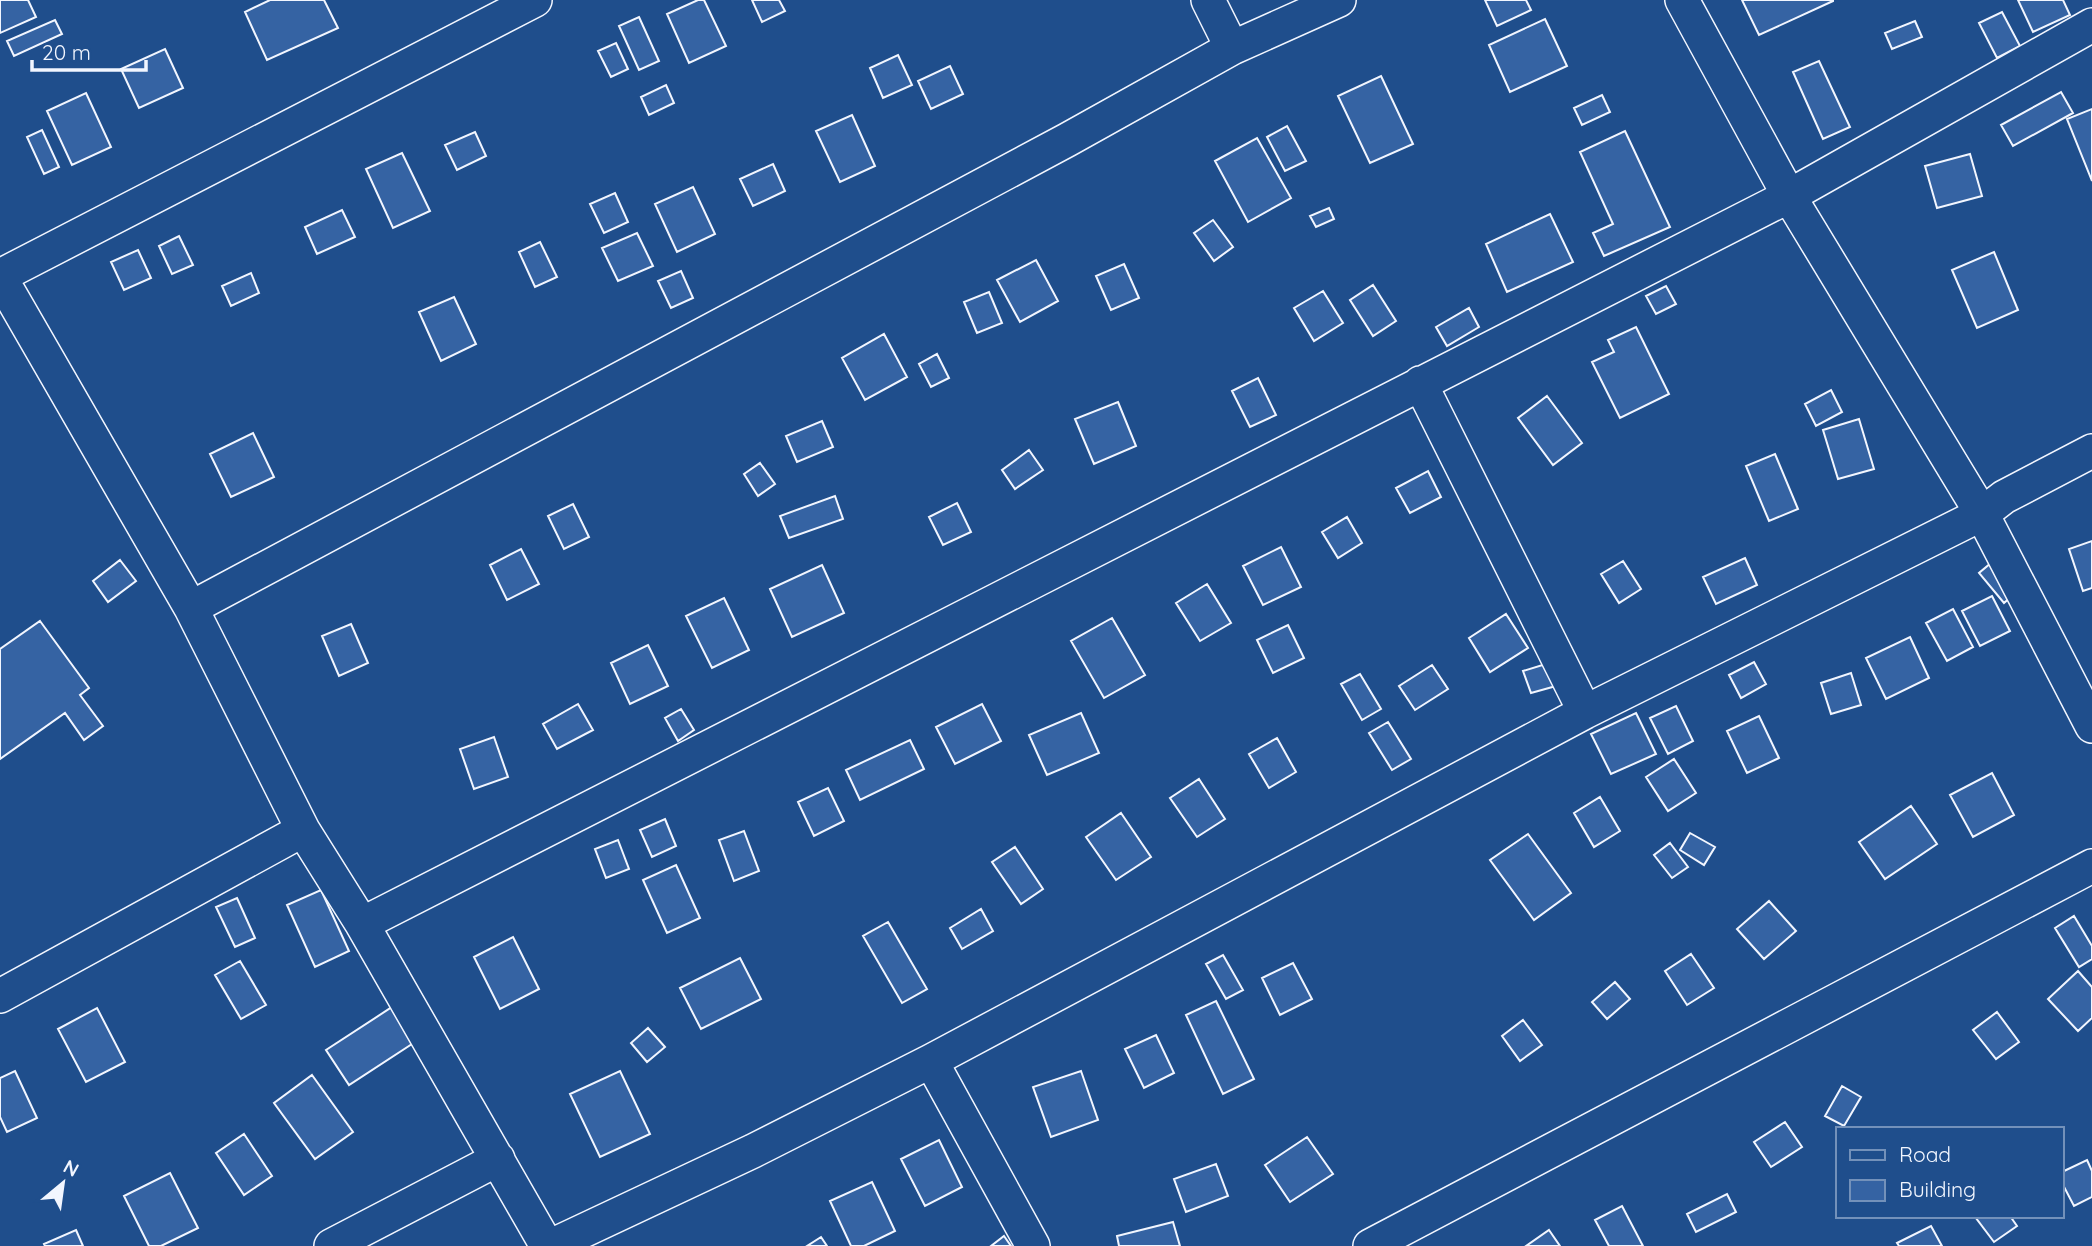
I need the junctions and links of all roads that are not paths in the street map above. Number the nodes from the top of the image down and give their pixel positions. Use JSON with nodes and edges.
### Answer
{"nodes":[{"id":1,"x":535,"y":0,"type":"edge"},
{"id":2,"x":1208,"y":0,"type":"edge"},
{"id":3,"x":1339,"y":0,"type":"edge"},
{"id":4,"x":1682,"y":0,"type":"edge"},
{"id":5,"x":2090,"y":0,"type":"edge"},
{"id":6,"x":2092,"y":7,"type":"edge"},
{"id":7,"x":2092,"y":25,"type":"edge"},
{"id":8,"x":1232,"y":48,"type":"junction"},
{"id":9,"x":1789,"y":196,"type":"junction"},
{"id":10,"x":0,"y":277,"type":"edge"},
{"id":11,"x":1420,"y":383,"type":"junction"},
{"id":12,"x":2092,"y":451,"type":"edge"},
{"id":13,"x":1982,"y":514,"type":"junction"},
{"id":14,"x":191,"y":608,"type":"junction"},
{"id":15,"x":1585,"y":712,"type":"junction"},
{"id":16,"x":2092,"y":726,"type":"edge"},
{"id":17,"x":303,"y":830,"type":"junction"},
{"id":18,"x":2092,"y":866,"type":"edge"},
{"id":19,"x":362,"y":924,"type":"junction"},
{"id":20,"x":0,"y":996,"type":"edge"},
{"id":21,"x":931,"y":1061,"type":"junction"},
{"id":22,"x":498,"y":1159,"type":"junction"},
{"id":23,"x":331,"y":1246,"type":"edge"},
{"id":24,"x":549,"y":1246,"type":"edge"},
{"id":25,"x":1033,"y":1246,"type":"edge"},
{"id":26,"x":1370,"y":1246,"type":"edge"}],
"edges":[{"from":1,"to":10,"type":"street"},
{"from":2,"to":8,"type":"street"},
{"from":3,"to":8,"type":"street"},
{"from":4,"to":9,"type":"street"},
{"from":5,"to":6,"type":"street"},
{"from":7,"to":9,"type":"street"},
{"from":8,"to":14,"type":"street"},
{"from":9,"to":11,"type":"street"},
{"from":9,"to":13,"type":"street"},
{"from":10,"to":14,"type":"street"},
{"from":11,"to":15,"type":"street"},
{"from":11,"to":19,"type":"street"},
{"from":12,"to":13,"type":"street"},
{"from":13,"to":15,"type":"street"},
{"from":13,"to":16,"type":"street"},
{"from":14,"to":17,"type":"street"},
{"from":15,"to":21,"type":"street"},
{"from":17,"to":19,"type":"street"},
{"from":17,"to":20,"type":"street"},
{"from":18,"to":26,"type":"street"},
{"from":19,"to":22,"type":"street"},
{"from":21,"to":24,"type":"street"},
{"from":21,"to":25,"type":"street"},
{"from":22,"to":23,"type":"street"},
{"from":22,"to":24,"type":"street"}]}
